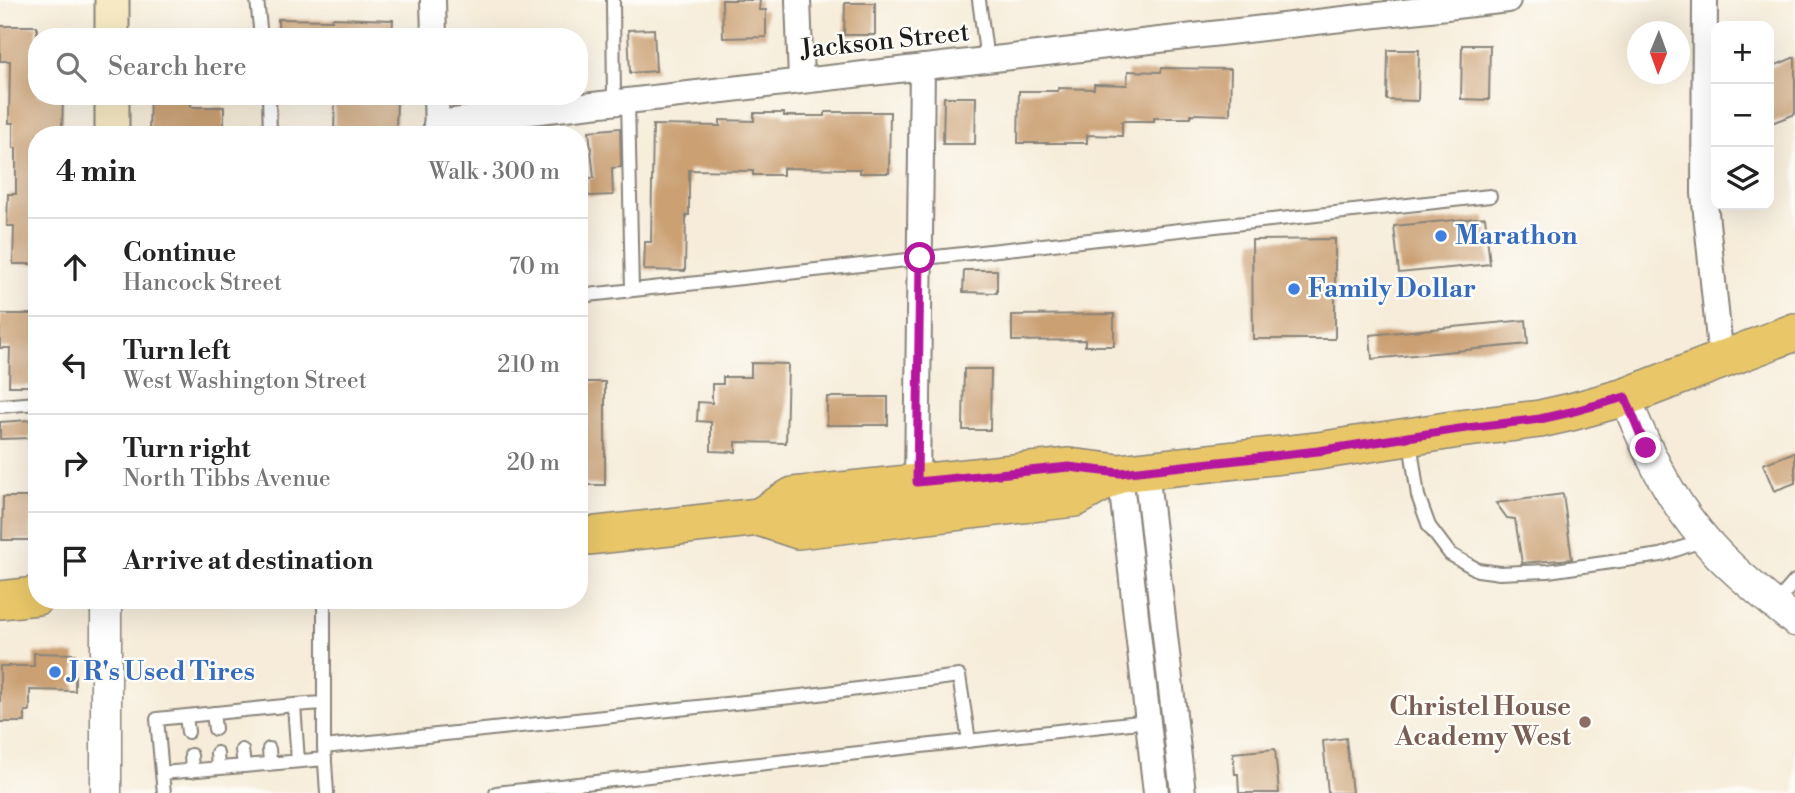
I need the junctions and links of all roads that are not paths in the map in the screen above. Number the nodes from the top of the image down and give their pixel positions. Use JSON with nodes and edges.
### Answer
{"nodes":[{"id":1,"x":112,"y":0,"type":"edge"},
{"id":2,"x":257,"y":0,"type":"edge"},
{"id":3,"x":433,"y":0,"type":"edge"},
{"id":4,"x":613,"y":0,"type":"edge"},
{"id":5,"x":798,"y":0,"type":"edge"},
{"id":6,"x":979,"y":0,"type":"edge"},
{"id":7,"x":1508,"y":0,"type":"edge"},
{"id":8,"x":1705,"y":0,"type":"edge"},
{"id":9,"x":112,"y":28,"type":"edge"},
{"id":10,"x":260,"y":28,"type":"edge"},
{"id":11,"x":434,"y":28,"type":"edge"},
{"id":12,"x":987,"y":60,"type":"junction"},
{"id":13,"x":922,"y":67,"type":"junction"},
{"id":14,"x":800,"y":80,"type":"junction"},
{"id":15,"x":621,"y":101,"type":"junction"},
{"id":16,"x":112,"y":105,"type":"edge"},
{"id":17,"x":268,"y":105,"type":"edge"},
{"id":18,"x":436,"y":105,"type":"edge"},
{"id":19,"x":111,"y":126,"type":"edge"},
{"id":20,"x":270,"y":126,"type":"edge"},
{"id":21,"x":437,"y":126,"type":"edge"},
{"id":22,"x":457,"y":126,"type":"edge"},
{"id":23,"x":1489,"y":196,"type":"dead end"},
{"id":24,"x":920,"y":258,"type":"junction"},
{"id":25,"x":632,"y":290,"type":"junction"},
{"id":26,"x":588,"y":295,"type":"edge"},
{"id":27,"x":1795,"y":332,"type":"edge"},
{"id":28,"x":1721,"y":360,"type":"junction"},
{"id":29,"x":1625,"y":397,"type":"junction"},
{"id":30,"x":28,"y":403,"type":"edge"},
{"id":31,"x":0,"y":406,"type":"edge"},
{"id":32,"x":1409,"y":437,"type":"junction"},
{"id":33,"x":1133,"y":472,"type":"junction"},
{"id":34,"x":917,"y":482,"type":"junction"},
{"id":35,"x":759,"y":517,"type":"junction"},
{"id":36,"x":588,"y":536,"type":"edge"},
{"id":37,"x":1705,"y":539,"type":"junction"},
{"id":38,"x":1795,"y":581,"type":"edge"},
{"id":39,"x":28,"y":597,"type":"edge"},
{"id":40,"x":0,"y":600,"type":"edge"},
{"id":41,"x":106,"y":609,"type":"edge"},
{"id":42,"x":324,"y":609,"type":"edge"},
{"id":43,"x":1785,"y":613,"type":"edge"},
{"id":44,"x":323,"y":703,"type":"junction"},
{"id":45,"x":294,"y":705,"type":"junction"},
{"id":46,"x":265,"y":708,"type":"junction"},
{"id":47,"x":239,"y":710,"type":"junction"},
{"id":48,"x":213,"y":713,"type":"junction"},
{"id":49,"x":186,"y":716,"type":"junction"},
{"id":50,"x":1148,"y":721,"type":"junction"},
{"id":51,"x":266,"y":723,"type":"dead end"},
{"id":52,"x":240,"y":725,"type":"dead end"},
{"id":53,"x":215,"y":729,"type":"dead end"},
{"id":54,"x":188,"y":732,"type":"dead end"},
{"id":55,"x":969,"y":741,"type":"junction"},
{"id":56,"x":269,"y":749,"type":"dead end"},
{"id":57,"x":242,"y":750,"type":"dead end"},
{"id":58,"x":217,"y":753,"type":"dead end"},
{"id":59,"x":324,"y":753,"type":"junction"},
{"id":60,"x":191,"y":755,"type":"dead end"},
{"id":61,"x":298,"y":761,"type":"junction"},
{"id":62,"x":270,"y":764,"type":"junction"},
{"id":63,"x":244,"y":766,"type":"junction"},
{"id":64,"x":218,"y":768,"type":"junction"},
{"id":65,"x":192,"y":771,"type":"junction"},
{"id":66,"x":162,"y":774,"type":"junction"},
{"id":67,"x":106,"y":793,"type":"edge"},
{"id":68,"x":164,"y":793,"type":"edge"},
{"id":69,"x":327,"y":793,"type":"edge"},
{"id":70,"x":496,"y":793,"type":"edge"},
{"id":71,"x":1156,"y":793,"type":"edge"},
{"id":72,"x":1183,"y":793,"type":"edge"}],
"edges":[{"from":1,"to":9,"type":"main road"},
{"from":2,"to":10,"type":"lane"},
{"from":3,"to":11,"type":"street"},
{"from":4,"to":15,"type":"lane"},
{"from":5,"to":14,"type":"street"},
{"from":6,"to":12,"type":"lane"},
{"from":7,"to":12,"type":"street","name":"Jackson Street"},
{"from":8,"to":28,"type":"street"},
{"from":12,"to":13,"type":"street","name":"Jackson Street"},
{"from":13,"to":14,"type":"street","name":"Jackson Street"},
{"from":13,"to":24,"type":"street"},
{"from":14,"to":15,"type":"street","name":"Jackson Street"},
{"from":15,"to":22,"type":"street","name":"Jackson Street"},
{"from":15,"to":25,"type":"lane"},
{"from":16,"to":19,"type":"main road"},
{"from":17,"to":20,"type":"lane"},
{"from":18,"to":21,"type":"street"},
{"from":23,"to":24,"type":"lane"},
{"from":24,"to":25,"type":"lane"},
{"from":24,"to":34,"type":"street"},
{"from":25,"to":26,"type":"lane"},
{"from":27,"to":28,"type":"main road"},
{"from":28,"to":29,"type":"main road"},
{"from":29,"to":32,"type":"main road"},
{"from":29,"to":37,"type":"street"},
{"from":30,"to":31,"type":"lane"},
{"from":32,"to":33,"type":"main road"},
{"from":32,"to":37,"type":"lane"},
{"from":33,"to":34,"type":"main road"},
{"from":33,"to":35,"type":"main road"},
{"from":33,"to":50,"type":"street"},
{"from":33,"to":72,"type":"street"},
{"from":34,"to":35,"type":"main road"},
{"from":35,"to":36,"type":"main road"},
{"from":37,"to":43,"type":"street"},
{"from":38,"to":43,"type":"lane"},
{"from":39,"to":40,"type":"main road"},
{"from":41,"to":67,"type":"street"},
{"from":42,"to":44,"type":"lane"},
{"from":44,"to":45,"type":"lane"},
{"from":44,"to":59,"type":"lane"},
{"from":45,"to":46,"type":"lane"},
{"from":45,"to":61,"type":"lane"},
{"from":46,"to":47,"type":"lane"},
{"from":46,"to":51,"type":"lane"},
{"from":47,"to":48,"type":"lane"},
{"from":47,"to":52,"type":"lane"},
{"from":48,"to":49,"type":"lane"},
{"from":48,"to":53,"type":"lane"},
{"from":49,"to":54,"type":"lane"},
{"from":49,"to":66,"type":"lane"},
{"from":50,"to":55,"type":"lane"},
{"from":50,"to":71,"type":"street"},
{"from":55,"to":59,"type":"lane"},
{"from":55,"to":70,"type":"lane"},
{"from":56,"to":62,"type":"lane"},
{"from":57,"to":63,"type":"lane"},
{"from":58,"to":64,"type":"lane"},
{"from":59,"to":61,"type":"lane"},
{"from":59,"to":69,"type":"lane"},
{"from":60,"to":65,"type":"lane"},
{"from":61,"to":62,"type":"lane"},
{"from":62,"to":63,"type":"lane"},
{"from":63,"to":64,"type":"lane"},
{"from":64,"to":65,"type":"lane"},
{"from":65,"to":66,"type":"lane"},
{"from":66,"to":68,"type":"lane"}]}
